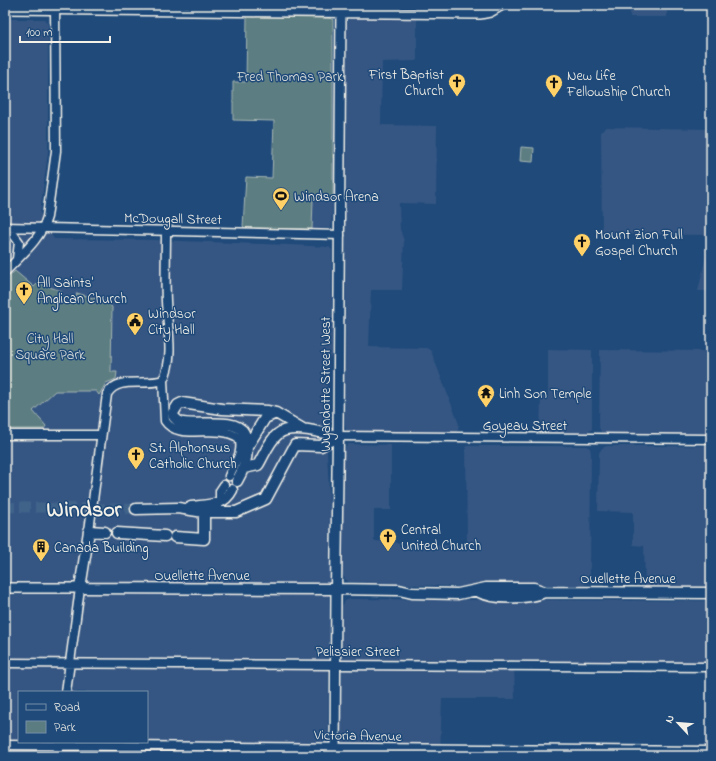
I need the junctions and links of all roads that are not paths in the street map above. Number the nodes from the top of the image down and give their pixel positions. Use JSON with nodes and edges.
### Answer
{"nodes":[{"id":1,"x":502,"y":5,"type":"edge"},
{"id":2,"x":55,"y":8,"type":"edge"},
{"id":3,"x":5,"y":9,"type":"edge"},
{"id":4,"x":341,"y":9,"type":"edge"},
{"id":5,"x":7,"y":227,"type":"edge"},
{"id":6,"x":44,"y":228,"type":"junction"},
{"id":7,"x":166,"y":231,"type":"junction"},
{"id":8,"x":340,"y":235,"type":"junction"},
{"id":9,"x":17,"y":259,"type":"junction"},
{"id":10,"x":5,"y":272,"type":"edge"},
{"id":11,"x":163,"y":380,"type":"junction"},
{"id":12,"x":276,"y":413,"type":"junction"},
{"id":13,"x":303,"y":429,"type":"junction"},
{"id":14,"x":5,"y":435,"type":"edge"},
{"id":15,"x":101,"y":435,"type":"junction"},
{"id":16,"x":338,"y":436,"type":"junction"},
{"id":17,"x":711,"y":439,"type":"edge"},
{"id":18,"x":247,"y":447,"type":"junction"},
{"id":19,"x":244,"y":468,"type":"junction"},
{"id":20,"x":230,"y":483,"type":"junction"},
{"id":21,"x":136,"y":508,"type":"tunnel mouth"},
{"id":22,"x":178,"y":508,"type":"junction"},
{"id":23,"x":204,"y":512,"type":"junction"},
{"id":24,"x":89,"y":531,"type":"junction"},
{"id":25,"x":105,"y":532,"type":"dead end"},
{"id":26,"x":117,"y":533,"type":"dead end"},
{"id":27,"x":5,"y":588,"type":"edge"},
{"id":28,"x":80,"y":588,"type":"junction"},
{"id":29,"x":336,"y":588,"type":"junction"},
{"id":30,"x":711,"y":593,"type":"edge"},
{"id":31,"x":5,"y":663,"type":"edge"},
{"id":32,"x":70,"y":663,"type":"junction"},
{"id":33,"x":336,"y":664,"type":"junction"},
{"id":34,"x":711,"y":667,"type":"edge"},
{"id":35,"x":66,"y":691,"type":"edge"},
{"id":36,"x":59,"y":744,"type":"edge"},
{"id":37,"x":5,"y":745,"type":"edge"},
{"id":38,"x":711,"y":751,"type":"edge"},
{"id":39,"x":335,"y":752,"type":"edge"},
{"id":40,"x":57,"y":756,"type":"edge"}],
"edges":[{"from":1,"to":4,"type":"main road"},
{"from":2,"to":3,"type":"main road"},
{"from":2,"to":4,"type":"main road"},
{"from":2,"to":6,"type":"street"},
{"from":4,"to":8,"type":"main road","name":"Wyandotte Street West"},
{"from":5,"to":6,"type":"street","name":"McDougall Street"},
{"from":5,"to":9,"type":"street"},
{"from":6,"to":7,"type":"street","name":"McDougall Street"},
{"from":6,"to":9,"type":"street"},
{"from":7,"to":8,"type":"street","name":"McDougall Street"},
{"from":7,"to":11,"type":"street"},
{"from":8,"to":16,"type":"main road","name":"Wyandotte Street West"},
{"from":9,"to":10,"type":"street"},
{"from":11,"to":15,"type":"street"},
{"from":11,"to":20,"type":"street"},
{"from":12,"to":13,"type":"main road"},
{"from":12,"to":18,"type":"main road"},
{"from":12,"to":18,"type":"main road"},
{"from":13,"to":16,"type":"main road"},
{"from":13,"to":19,"type":"main road"},
{"from":14,"to":15,"type":"street"},
{"from":15,"to":24,"type":"street"},
{"from":16,"to":17,"type":"street","name":"Goyeau Street"},
{"from":16,"to":23,"type":"main road"},
{"from":16,"to":29,"type":"main road","name":"Wyandotte Street West"},
{"from":18,"to":19,"type":"main road"},
{"from":19,"to":20,"type":"main road"},
{"from":20,"to":22,"type":"main road"},
{"from":21,"to":22,"type":"main road"},
{"from":22,"to":23,"type":"main road"},
{"from":23,"to":26,"type":"main road"},
{"from":24,"to":25,"type":"main road"},
{"from":24,"to":28,"type":"main road"},
{"from":27,"to":28,"type":"main road","name":"Ouellette Avenue"},
{"from":28,"to":29,"type":"main road","name":"Ouellette Avenue"},
{"from":28,"to":32,"type":"street"},
{"from":29,"to":30,"type":"main road","name":"Ouellette Avenue"},
{"from":29,"to":33,"type":"main road","name":"Wyandotte Street West"},
{"from":31,"to":32,"type":"street","name":"Pelissier Street"},
{"from":32,"to":33,"type":"street","name":"Pelissier Street"},
{"from":32,"to":35,"type":"street"},
{"from":33,"to":34,"type":"street","name":"Pelissier Street"},
{"from":33,"to":39,"type":"main road","name":"Wyandotte Street West"},
{"from":36,"to":37,"type":"street","name":"Victoria Avenue"},
{"from":36,"to":39,"type":"street","name":"Victoria Avenue"},
{"from":36,"to":40,"type":"street"},
{"from":38,"to":39,"type":"street","name":"Victoria Avenue"}]}
